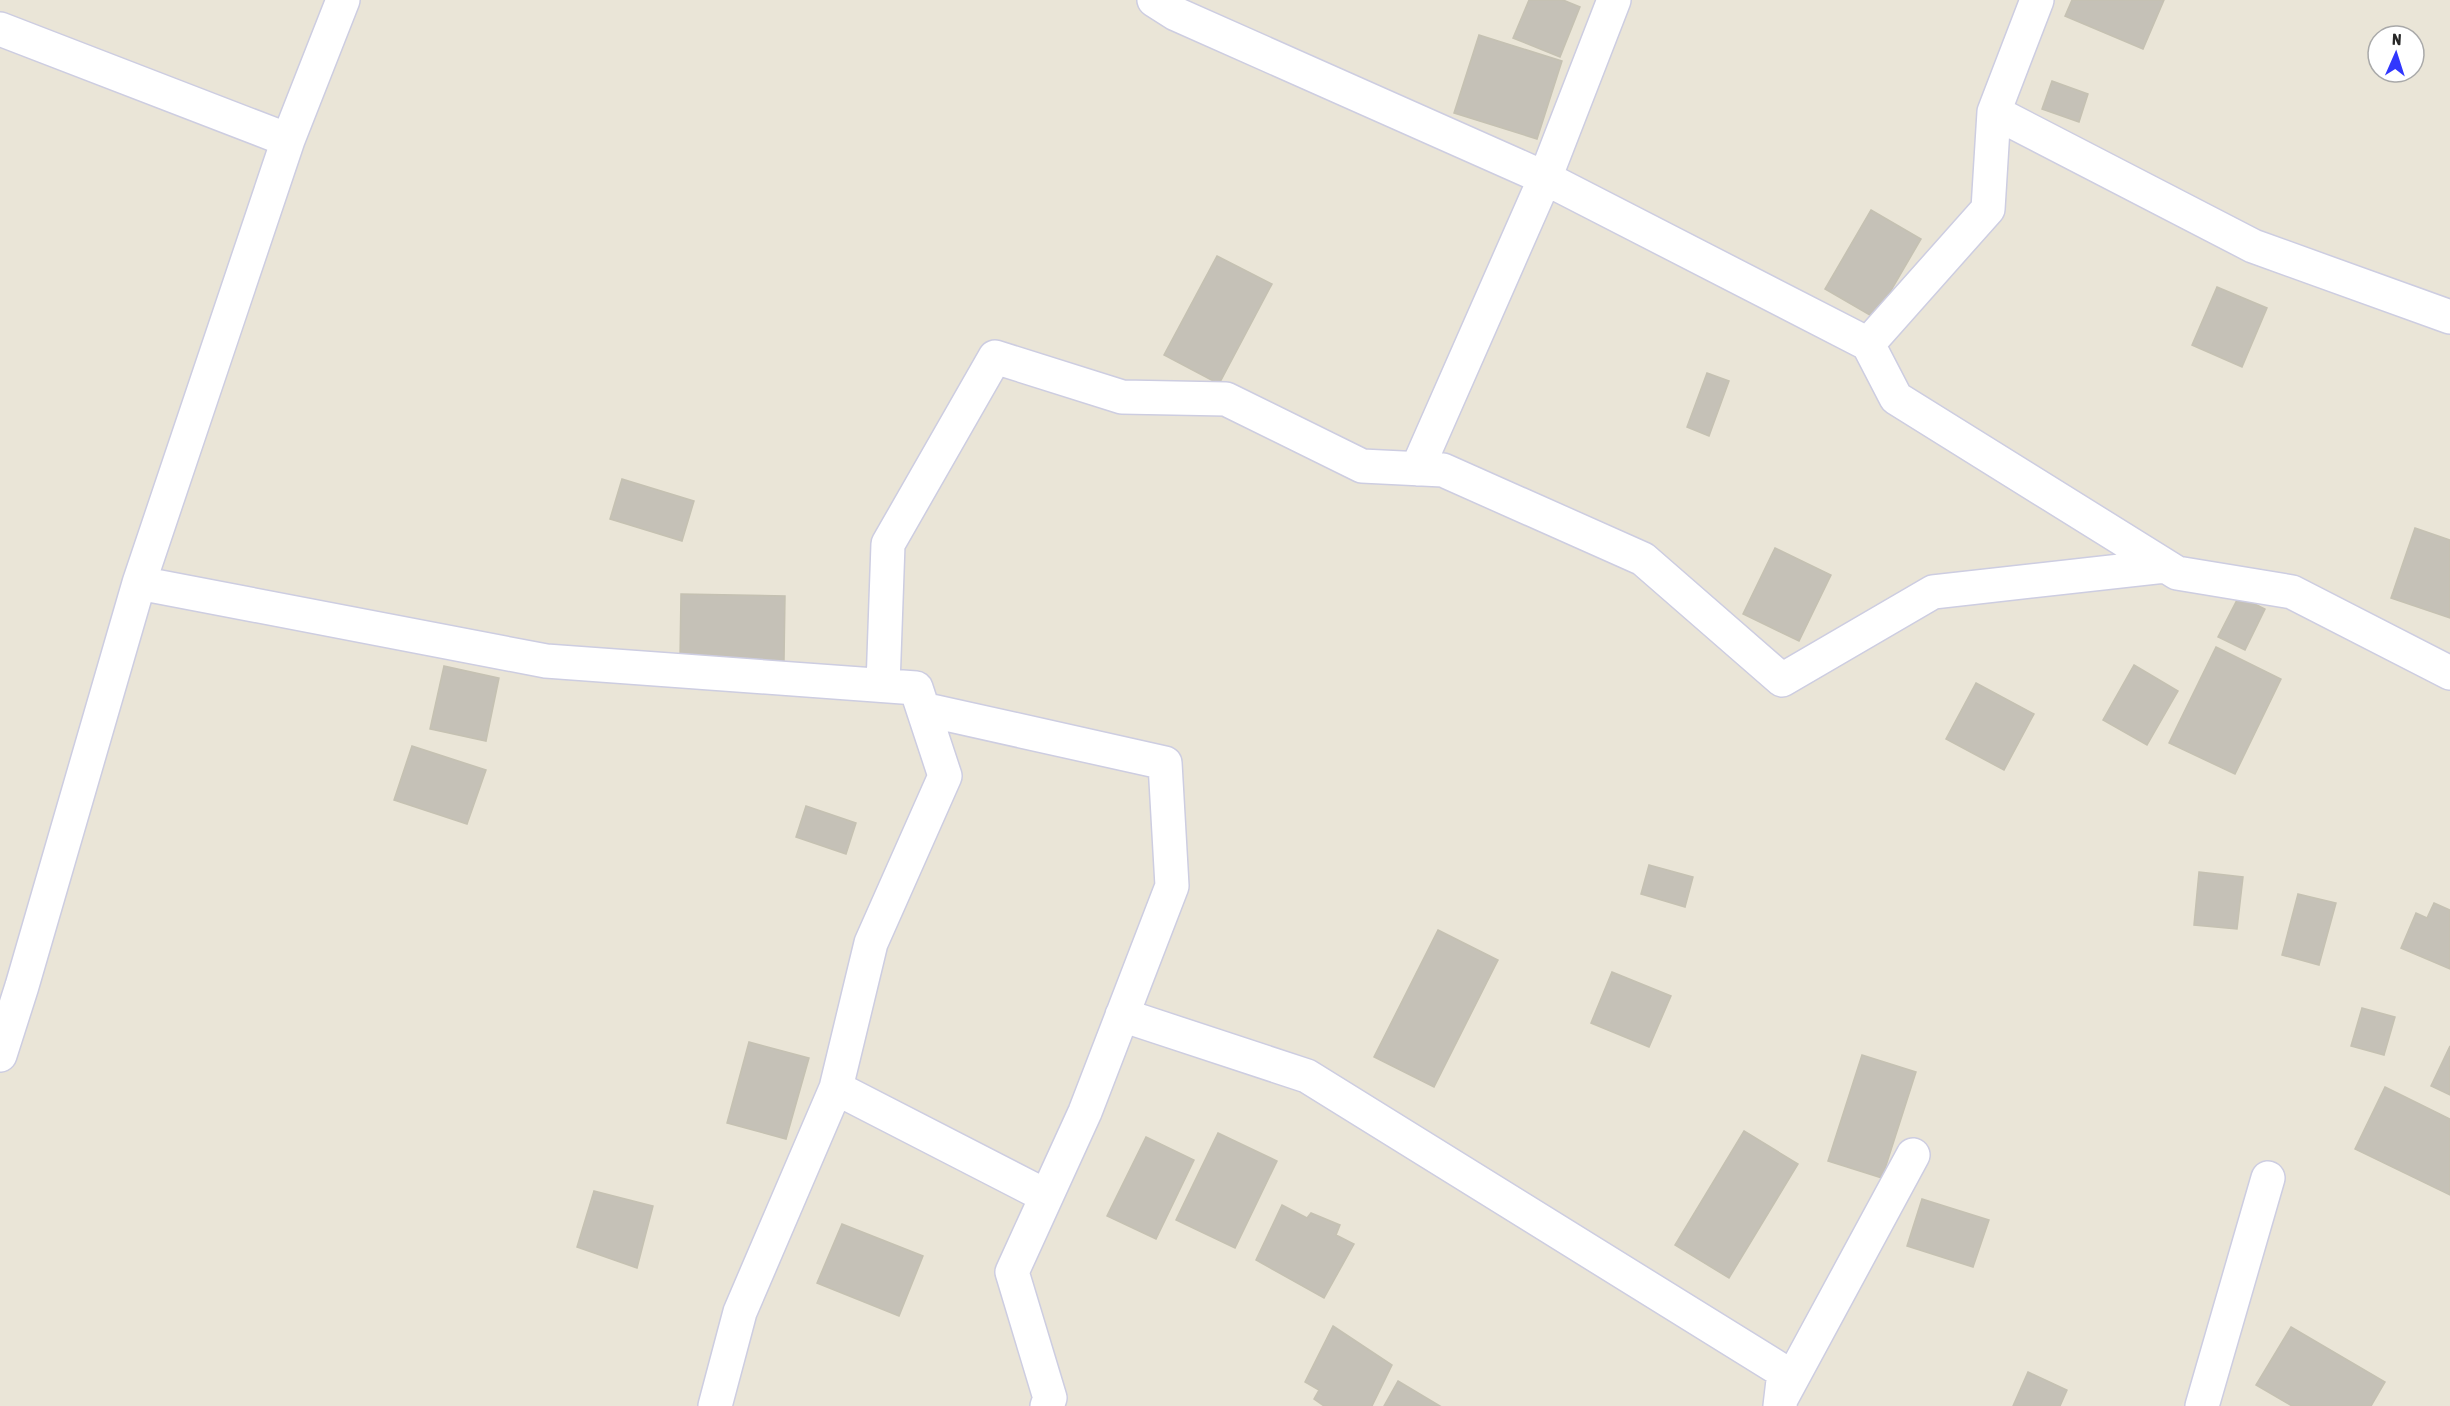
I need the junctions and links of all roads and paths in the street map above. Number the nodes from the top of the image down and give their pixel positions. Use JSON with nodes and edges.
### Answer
{"nodes":[{"id":1,"x":343,"y":0,"type":"edge"},
{"id":2,"x":1154,"y":0,"type":"edge"},
{"id":3,"x":1614,"y":0,"type":"edge"},
{"id":4,"x":2037,"y":0,"type":"edge"},
{"id":5,"x":0,"y":29,"type":"edge"},
{"id":6,"x":1994,"y":112,"type":"junction"},
{"id":7,"x":288,"y":140,"type":"junction"},
{"id":8,"x":1545,"y":178,"type":"junction"},
{"id":9,"x":2450,"y":317,"type":"edge"},
{"id":10,"x":1868,"y":344,"type":"junction"},
{"id":11,"x":1417,"y":469,"type":"junction"},
{"id":12,"x":2165,"y":566,"type":"junction"},
{"id":13,"x":139,"y":583,"type":"junction"},
{"id":14,"x":2450,"y":673,"type":"edge"},
{"id":15,"x":883,"y":685,"type":"junction"},
{"id":16,"x":923,"y":709,"type":"junction"},
{"id":17,"x":1122,"y":1015,"type":"junction"},
{"id":18,"x":0,"y":1055,"type":"edge"},
{"id":19,"x":836,"y":1088,"type":"junction"},
{"id":20,"x":1913,"y":1155,"type":"dead end"},
{"id":21,"x":2268,"y":1178,"type":"dead end"},
{"id":22,"x":1046,"y":1196,"type":"junction"},
{"id":23,"x":1780,"y":1403,"type":"edge"},
{"id":24,"x":715,"y":1406,"type":"edge"},
{"id":25,"x":1047,"y":1406,"type":"edge"},
{"id":26,"x":2202,"y":1406,"type":"edge"}],
"edges":[{"from":1,"to":7,"type":"street"},
{"from":2,"to":8,"type":"street"},
{"from":3,"to":8,"type":"street"},
{"from":4,"to":6,"type":"street"},
{"from":5,"to":7,"type":"street"},
{"from":6,"to":9,"type":"street"},
{"from":6,"to":10,"type":"street"},
{"from":7,"to":13,"type":"street"},
{"from":8,"to":10,"type":"street"},
{"from":8,"to":11,"type":"street"},
{"from":10,"to":12,"type":"street"},
{"from":11,"to":12,"type":"street"},
{"from":11,"to":15,"type":"street"},
{"from":12,"to":14,"type":"street"},
{"from":13,"to":15,"type":"street"},
{"from":13,"to":18,"type":"street"},
{"from":15,"to":16,"type":"street"},
{"from":16,"to":17,"type":"street"},
{"from":16,"to":19,"type":"street"},
{"from":17,"to":22,"type":"street"},
{"from":17,"to":23,"type":"street"},
{"from":19,"to":22,"type":"street"},
{"from":19,"to":24,"type":"street"},
{"from":20,"to":23,"type":"street"},
{"from":21,"to":26,"type":"street"},
{"from":22,"to":25,"type":"street"}]}
